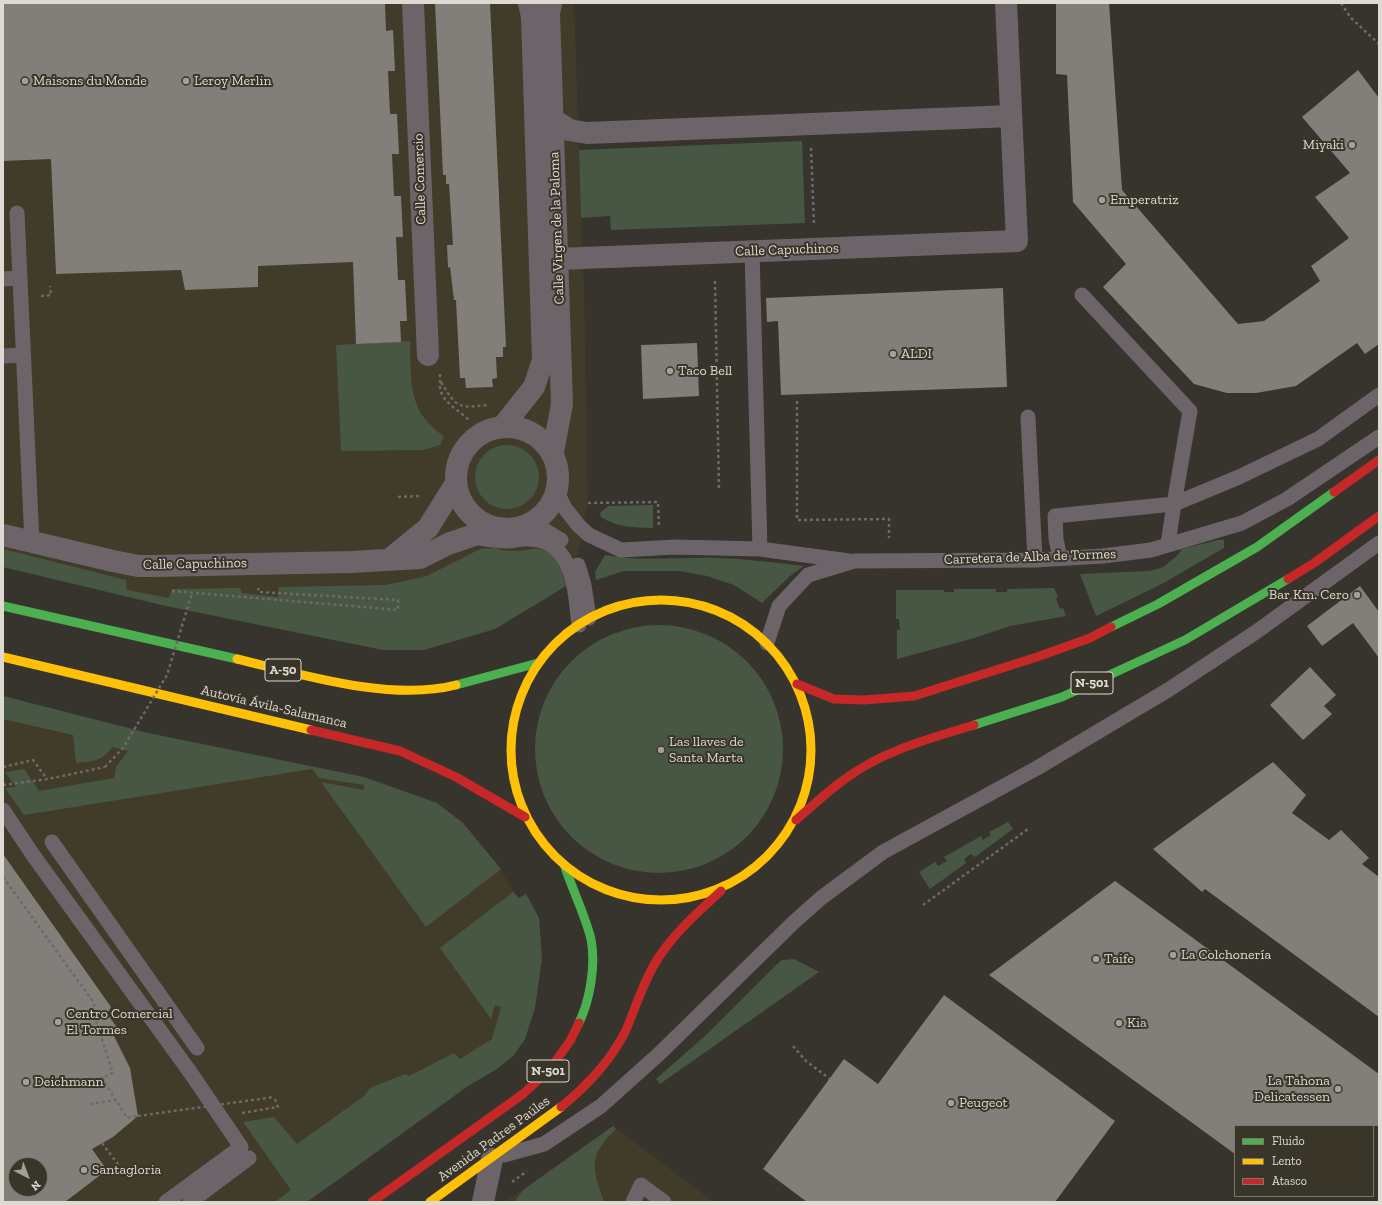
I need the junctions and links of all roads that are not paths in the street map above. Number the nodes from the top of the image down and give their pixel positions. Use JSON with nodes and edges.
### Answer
{"nodes":[{"id":1,"x":413,"y":3,"type":"edge"},
{"id":2,"x":529,"y":3,"type":"edge"},
{"id":3,"x":551,"y":3,"type":"edge"},
{"id":4,"x":1006,"y":3,"type":"edge"},
{"id":5,"x":1011,"y":116,"type":"junction"},
{"id":6,"x":554,"y":120,"type":"junction"},
{"id":7,"x":17,"y":213,"type":"dead end"},
{"id":8,"x":752,"y":252,"type":"junction"},
{"id":9,"x":557,"y":259,"type":"junction"},
{"id":10,"x":20,"y":278,"type":"junction"},
{"id":11,"x":3,"y":279,"type":"edge"},
{"id":12,"x":1082,"y":295,"type":"dead end"},
{"id":13,"x":23,"y":355,"type":"junction"},
{"id":14,"x":428,"y":355,"type":"dead end"},
{"id":15,"x":3,"y":356,"type":"edge"},
{"id":16,"x":1379,"y":395,"type":"edge"},
{"id":17,"x":1028,"y":417,"type":"dead end"},
{"id":18,"x":503,"y":426,"type":"junction"},
{"id":19,"x":1379,"y":437,"type":"edge"},
{"id":20,"x":553,"y":452,"type":"junction"},
{"id":21,"x":1379,"y":460,"type":"edge"},
{"id":22,"x":456,"y":483,"type":"junction"},
{"id":23,"x":557,"y":491,"type":"junction"},
{"id":24,"x":1174,"y":504,"type":"junction"},
{"id":25,"x":1379,"y":516,"type":"edge"},
{"id":26,"x":528,"y":525,"type":"junction"},
{"id":27,"x":494,"y":528,"type":"junction"},
{"id":28,"x":3,"y":535,"type":"edge"},
{"id":29,"x":471,"y":536,"type":"junction"},
{"id":30,"x":32,"y":543,"type":"junction"},
{"id":31,"x":1379,"y":543,"type":"edge"},
{"id":32,"x":1168,"y":544,"type":"junction"},
{"id":33,"x":760,"y":549,"type":"junction"},
{"id":34,"x":391,"y":558,"type":"junction"},
{"id":35,"x":1060,"y":558,"type":"junction"},
{"id":36,"x":1035,"y":560,"type":"junction"},
{"id":37,"x":854,"y":561,"type":"junction"},
{"id":38,"x":3,"y":602,"type":"edge"},
{"id":39,"x":3,"y":606,"type":"edge"},
{"id":40,"x":29,"y":612,"type":"junction"},
{"id":41,"x":584,"y":621,"type":"junction"},
{"id":42,"x":767,"y":643,"type":"junction"},
{"id":43,"x":3,"y":657,"type":"edge"},
{"id":44,"x":538,"y":663,"type":"junction"},
{"id":45,"x":797,"y":684,"type":"junction"},
{"id":46,"x":3,"y":810,"type":"edge"},
{"id":47,"x":525,"y":817,"type":"junction"},
{"id":48,"x":794,"y":822,"type":"junction"},
{"id":49,"x":52,"y":842,"type":"dead end"},
{"id":50,"x":565,"y":867,"type":"junction"},
{"id":51,"x":726,"y":886,"type":"junction"},
{"id":52,"x":197,"y":1048,"type":"dead end"},
{"id":53,"x":245,"y":1152,"type":"junction"},
{"id":54,"x":492,"y":1159,"type":"junction"},
{"id":55,"x":166,"y":1202,"type":"edge"},
{"id":56,"x":190,"y":1202,"type":"edge"},
{"id":57,"x":372,"y":1202,"type":"edge"},
{"id":58,"x":430,"y":1202,"type":"edge"},
{"id":59,"x":483,"y":1202,"type":"edge"},
{"id":60,"x":633,"y":1202,"type":"edge"},
{"id":61,"x":664,"y":1202,"type":"edge"}],
"edges":[{"from":1,"to":14,"type":"street","name":"Calle Comercio"},
{"from":2,"to":18,"type":"street","name":"Calle Virgen de la Paloma"},
{"from":3,"to":6,"type":"street","name":"Calle Virgen de la Paloma"},
{"from":4,"to":5,"type":"street"},
{"from":5,"to":6,"type":"street"},
{"from":5,"to":8,"type":"street","name":"Calle Capuchinos"},
{"from":6,"to":9,"type":"street","name":"Calle Virgen de la Paloma"},
{"from":7,"to":10,"type":"lane"},
{"from":8,"to":9,"type":"street","name":"Calle Capuchinos"},
{"from":8,"to":33,"type":"lane"},
{"from":9,"to":20,"type":"street","name":"Calle Virgen de la Paloma"},
{"from":10,"to":11,"type":"lane"},
{"from":10,"to":13,"type":"lane"},
{"from":12,"to":24,"type":"lane"},
{"from":13,"to":15,"type":"lane"},
{"from":13,"to":30,"type":"lane"},
{"from":16,"to":24,"type":"lane"},
{"from":17,"to":36,"type":"lane"},
{"from":18,"to":20,"type":"street"},
{"from":18,"to":22,"type":"street"},
{"from":19,"to":32,"type":"lane","name":"Carretera de Alba de Tormes"},
{"from":20,"to":23,"type":"street"},
{"from":21,"to":45,"type":"highway"},
{"from":22,"to":27,"type":"street"},
{"from":22,"to":34,"type":"street"},
{"from":23,"to":26,"type":"street"},
{"from":23,"to":33,"type":"lane"},
{"from":24,"to":32,"type":"lane"},
{"from":24,"to":35,"type":"lane"},
{"from":25,"to":48,"type":"highway","number":"N-501"},
{"from":26,"to":27,"type":"street"},
{"from":26,"to":41,"type":"lane"},
{"from":27,"to":29,"type":"street","name":"Calle Capuchinos"},
{"from":28,"to":30,"type":"street","name":"Calle Capuchinos"},
{"from":29,"to":34,"type":"street","name":"Calle Capuchinos"},
{"from":29,"to":41,"type":"lane"},
{"from":30,"to":34,"type":"street","name":"Calle Capuchinos"},
{"from":31,"to":54,"type":"lane"},
{"from":32,"to":35,"type":"lane","name":"Carretera de Alba de Tormes"},
{"from":33,"to":37,"type":"lane"},
{"from":35,"to":36,"type":"lane","name":"Carretera de Alba de Tormes"},
{"from":36,"to":37,"type":"lane","name":"Carretera de Alba de Tormes"},
{"from":37,"to":42,"type":"lane","name":"Carretera de Alba de Tormes"},
{"from":38,"to":40,"type":"highway"},
{"from":39,"to":40,"type":"highway","number":"A-50"},
{"from":40,"to":44,"type":"highway","number":"A-50"},
{"from":41,"to":42,"type":"highway"},
{"from":41,"to":44,"type":"highway"},
{"from":42,"to":45,"type":"highway"},
{"from":43,"to":47,"type":"highway","name":"Autovía Ávila-Salamanca"},
{"from":44,"to":47,"type":"highway"},
{"from":45,"to":48,"type":"highway"},
{"from":46,"to":53,"type":"lane"},
{"from":47,"to":50,"type":"highway"},
{"from":48,"to":51,"type":"highway"},
{"from":49,"to":52,"type":"lane"},
{"from":50,"to":51,"type":"highway"},
{"from":50,"to":57,"type":"highway","name":"Avenida Padres Paúles","number":"N-501"},
{"from":51,"to":54,"type":"highway","name":"Avenida Padres Paúles","number":"N-501"},
{"from":53,"to":55,"type":"lane"},
{"from":53,"to":56,"type":"lane"},
{"from":54,"to":58,"type":"highway","name":"Avenida Padres Paúles","number":"N-501"},
{"from":54,"to":59,"type":"street"},
{"from":60,"to":61,"type":"lane"}]}
